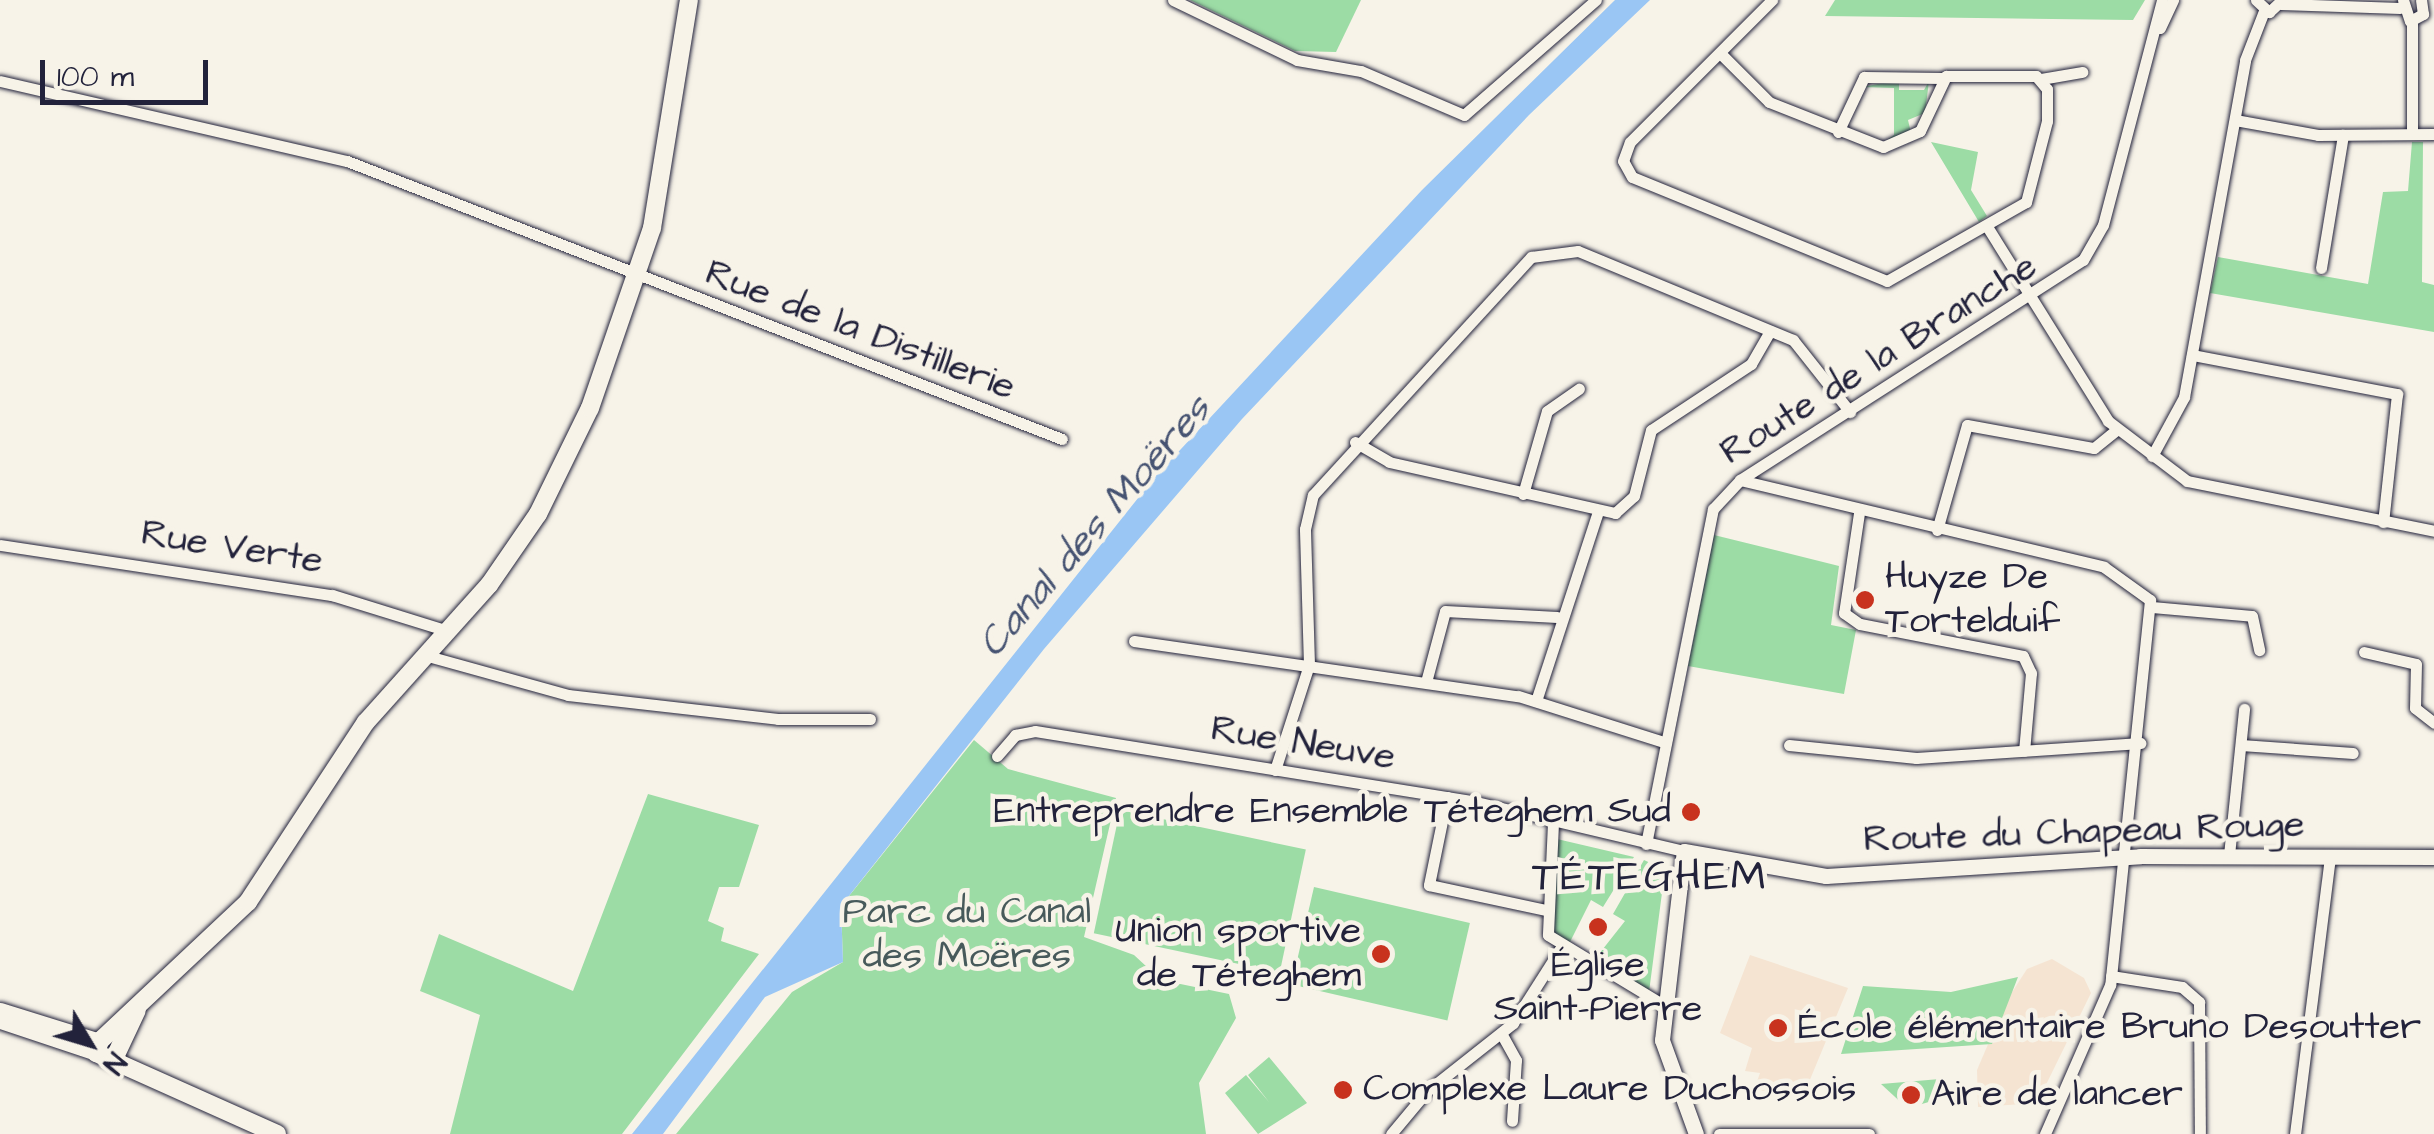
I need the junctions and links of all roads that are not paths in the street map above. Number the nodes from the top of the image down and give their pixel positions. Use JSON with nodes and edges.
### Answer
{"nodes":[{"id":1,"x":688,"y":0,"type":"edge"},
{"id":2,"x":1174,"y":0,"type":"edge"},
{"id":3,"x":1596,"y":0,"type":"edge"},
{"id":4,"x":1772,"y":0,"type":"edge"},
{"id":5,"x":2162,"y":0,"type":"edge"},
{"id":6,"x":2172,"y":0,"type":"edge"},
{"id":7,"x":2256,"y":0,"type":"edge"},
{"id":8,"x":2282,"y":2,"type":"edge"},
{"id":9,"x":2401,"y":4,"type":"edge"},
{"id":10,"x":2426,"y":5,"type":"edge"},
{"id":11,"x":2264,"y":12,"type":"junction"},
{"id":12,"x":2412,"y":20,"type":"junction"},
{"id":13,"x":2147,"y":54,"type":"junction"},
{"id":14,"x":1722,"y":56,"type":"junction"},
{"id":15,"x":2082,"y":72,"type":"dead end"},
{"id":16,"x":1942,"y":78,"type":"junction"},
{"id":17,"x":2040,"y":79,"type":"junction"},
{"id":18,"x":0,"y":81,"type":"edge"},
{"id":19,"x":2234,"y":120,"type":"junction"},
{"id":20,"x":1838,"y":132,"type":"junction"},
{"id":21,"x":2412,"y":133,"type":"junction"},
{"id":22,"x":2343,"y":134,"type":"junction"},
{"id":23,"x":2434,"y":134,"type":"edge"},
{"id":24,"x":1988,"y":228,"type":"junction"},
{"id":25,"x":2320,"y":268,"type":"dead end"},
{"id":26,"x":636,"y":277,"type":"junction"},
{"id":27,"x":2032,"y":299,"type":"junction"},
{"id":28,"x":1770,"y":331,"type":"junction"},
{"id":29,"x":2192,"y":355,"type":"junction"},
{"id":30,"x":1579,"y":389,"type":"dead end"},
{"id":31,"x":1850,"y":412,"type":"junction"},
{"id":32,"x":2116,"y":430,"type":"junction"},
{"id":33,"x":1062,"y":439,"type":"dead end"},
{"id":34,"x":1356,"y":442,"type":"junction"},
{"id":35,"x":2152,"y":456,"type":"junction"},
{"id":36,"x":1740,"y":480,"type":"junction"},
{"id":37,"x":1523,"y":494,"type":"junction"},
{"id":38,"x":1598,"y":511,"type":"junction"},
{"id":39,"x":1859,"y":513,"type":"junction"},
{"id":40,"x":2383,"y":522,"type":"junction"},
{"id":41,"x":1937,"y":530,"type":"junction"},
{"id":42,"x":2434,"y":531,"type":"edge"},
{"id":43,"x":0,"y":545,"type":"edge"},
{"id":44,"x":2152,"y":607,"type":"junction"},
{"id":45,"x":1557,"y":617,"type":"junction"},
{"id":46,"x":448,"y":631,"type":"junction"},
{"id":47,"x":1134,"y":641,"type":"dead end"},
{"id":48,"x":2259,"y":650,"type":"dead end"},
{"id":49,"x":2364,"y":652,"type":"dead end"},
{"id":50,"x":424,"y":656,"type":"junction"},
{"id":51,"x":1309,"y":666,"type":"junction"},
{"id":52,"x":1426,"y":682,"type":"junction"},
{"id":53,"x":1536,"y":701,"type":"junction"},
{"id":54,"x":2244,"y":709,"type":"dead end"},
{"id":55,"x":870,"y":719,"type":"dead end"},
{"id":56,"x":2434,"y":723,"type":"edge"},
{"id":57,"x":1664,"y":742,"type":"junction"},
{"id":58,"x":2140,"y":743,"type":"junction"},
{"id":59,"x":1788,"y":745,"type":"dead end"},
{"id":60,"x":2240,"y":745,"type":"junction"},
{"id":61,"x":2024,"y":751,"type":"junction"},
{"id":62,"x":2353,"y":753,"type":"dead end"},
{"id":63,"x":997,"y":756,"type":"dead end"},
{"id":64,"x":1275,"y":770,"type":"junction"},
{"id":65,"x":1448,"y":797,"type":"junction"},
{"id":66,"x":1553,"y":823,"type":"junction"},
{"id":67,"x":1646,"y":844,"type":"junction"},
{"id":68,"x":1684,"y":851,"type":"junction"},
{"id":69,"x":2229,"y":855,"type":"junction"},
{"id":70,"x":2126,"y":856,"type":"junction"},
{"id":71,"x":2330,"y":856,"type":"junction"},
{"id":72,"x":2434,"y":857,"type":"edge"},
{"id":73,"x":1546,"y":910,"type":"junction"},
{"id":74,"x":1562,"y":946,"type":"junction"},
{"id":75,"x":2111,"y":976,"type":"junction"},
{"id":76,"x":1662,"y":1004,"type":"junction"},
{"id":77,"x":0,"y":1010,"type":"edge"},
{"id":78,"x":0,"y":1020,"type":"edge"},
{"id":79,"x":1501,"y":1033,"type":"junction"},
{"id":80,"x":107,"y":1050,"type":"junction"},
{"id":81,"x":1512,"y":1122,"type":"dead end"},
{"id":82,"x":271,"y":1131,"type":"edge"},
{"id":83,"x":1391,"y":1134,"type":"edge"},
{"id":84,"x":1696,"y":1134,"type":"edge"},
{"id":85,"x":1718,"y":1134,"type":"edge"},
{"id":86,"x":1869,"y":1134,"type":"edge"},
{"id":87,"x":2045,"y":1134,"type":"edge"},
{"id":88,"x":2200,"y":1134,"type":"edge"},
{"id":89,"x":2294,"y":1134,"type":"edge"}],
"edges":[{"from":1,"to":26,"type":"main road"},
{"from":2,"to":3,"type":"street"},
{"from":4,"to":14,"type":"street"},
{"from":5,"to":13,"type":"street","name":"Route de la Branche"},
{"from":6,"to":13,"type":"street","name":"Route de la Branche"},
{"from":7,"to":11,"type":"street"},
{"from":8,"to":9,"type":"street"},
{"from":8,"to":11,"type":"street"},
{"from":9,"to":12,"type":"street"},
{"from":10,"to":12,"type":"street"},
{"from":11,"to":19,"type":"street"},
{"from":12,"to":21,"type":"street"},
{"from":13,"to":27,"type":"street","name":"Route de la Branche"},
{"from":14,"to":20,"type":"street"},
{"from":14,"to":24,"type":"street"},
{"from":15,"to":17,"type":"street"},
{"from":16,"to":17,"type":"street"},
{"from":16,"to":20,"type":"street"},
{"from":16,"to":20,"type":"street"},
{"from":17,"to":24,"type":"street"},
{"from":18,"to":26,"type":"street","name":"Rue de la Distillerie"},
{"from":19,"to":22,"type":"street"},
{"from":19,"to":29,"type":"street"},
{"from":21,"to":22,"type":"street"},
{"from":21,"to":23,"type":"street"},
{"from":22,"to":25,"type":"street"},
{"from":24,"to":27,"type":"street"},
{"from":26,"to":33,"type":"street","name":"Rue de la Distillerie"},
{"from":26,"to":46,"type":"main road"},
{"from":27,"to":31,"type":"street","name":"Route de la Branche"},
{"from":27,"to":32,"type":"street"},
{"from":28,"to":31,"type":"street"},
{"from":28,"to":34,"type":"street"},
{"from":28,"to":38,"type":"street"},
{"from":29,"to":35,"type":"street"},
{"from":29,"to":40,"type":"street"},
{"from":30,"to":37,"type":"street"},
{"from":31,"to":36,"type":"street","name":"Route de la Branche"},
{"from":32,"to":35,"type":"street"},
{"from":32,"to":41,"type":"street"},
{"from":34,"to":37,"type":"street"},
{"from":34,"to":51,"type":"street"},
{"from":35,"to":40,"type":"street"},
{"from":36,"to":39,"type":"street"},
{"from":36,"to":57,"type":"street","name":"Route de la Branche"},
{"from":37,"to":38,"type":"street"},
{"from":38,"to":45,"type":"street"},
{"from":39,"to":41,"type":"street"},
{"from":39,"to":61,"type":"street"},
{"from":40,"to":42,"type":"street"},
{"from":41,"to":44,"type":"street"},
{"from":43,"to":46,"type":"street","name":"Rue Verte"},
{"from":44,"to":48,"type":"street"},
{"from":44,"to":58,"type":"street"},
{"from":45,"to":52,"type":"street"},
{"from":45,"to":53,"type":"street"},
{"from":46,"to":50,"type":"main road"},
{"from":47,"to":51,"type":"street"},
{"from":49,"to":56,"type":"street"},
{"from":50,"to":55,"type":"street"},
{"from":50,"to":80,"type":"main road"},
{"from":51,"to":52,"type":"street"},
{"from":51,"to":64,"type":"street"},
{"from":52,"to":53,"type":"street"},
{"from":53,"to":57,"type":"street"},
{"from":54,"to":60,"type":"street"},
{"from":57,"to":67,"type":"street","name":"Route de la Branche"},
{"from":58,"to":61,"type":"street"},
{"from":58,"to":70,"type":"street"},
{"from":59,"to":61,"type":"street"},
{"from":60,"to":62,"type":"street"},
{"from":60,"to":69,"type":"street"},
{"from":63,"to":64,"type":"street","name":"Rue Neuve"},
{"from":64,"to":65,"type":"street","name":"Rue Neuve"},
{"from":65,"to":66,"type":"street","name":"Rue Neuve"},
{"from":65,"to":73,"type":"street"},
{"from":66,"to":67,"type":"street","name":"Rue Neuve"},
{"from":66,"to":73,"type":"street"},
{"from":67,"to":68,"type":"street","name":"Rue Neuve"},
{"from":68,"to":70,"type":"street","name":"Route du Chapeau Rouge"},
{"from":68,"to":76,"type":"street"},
{"from":69,"to":70,"type":"street","name":"Route du Chapeau Rouge"},
{"from":69,"to":71,"type":"street","name":"Route du Chapeau Rouge"},
{"from":70,"to":75,"type":"street"},
{"from":71,"to":72,"type":"street","name":"Route du Chapeau Rouge"},
{"from":71,"to":89,"type":"street"},
{"from":73,"to":74,"type":"street"},
{"from":74,"to":76,"type":"street"},
{"from":74,"to":79,"type":"street"},
{"from":75,"to":87,"type":"street"},
{"from":75,"to":88,"type":"street"},
{"from":76,"to":84,"type":"street"},
{"from":77,"to":80,"type":"street"},
{"from":78,"to":80,"type":"street"},
{"from":79,"to":81,"type":"street"},
{"from":79,"to":83,"type":"street"},
{"from":80,"to":82,"type":"main road"},
{"from":85,"to":86,"type":"street"}]}
